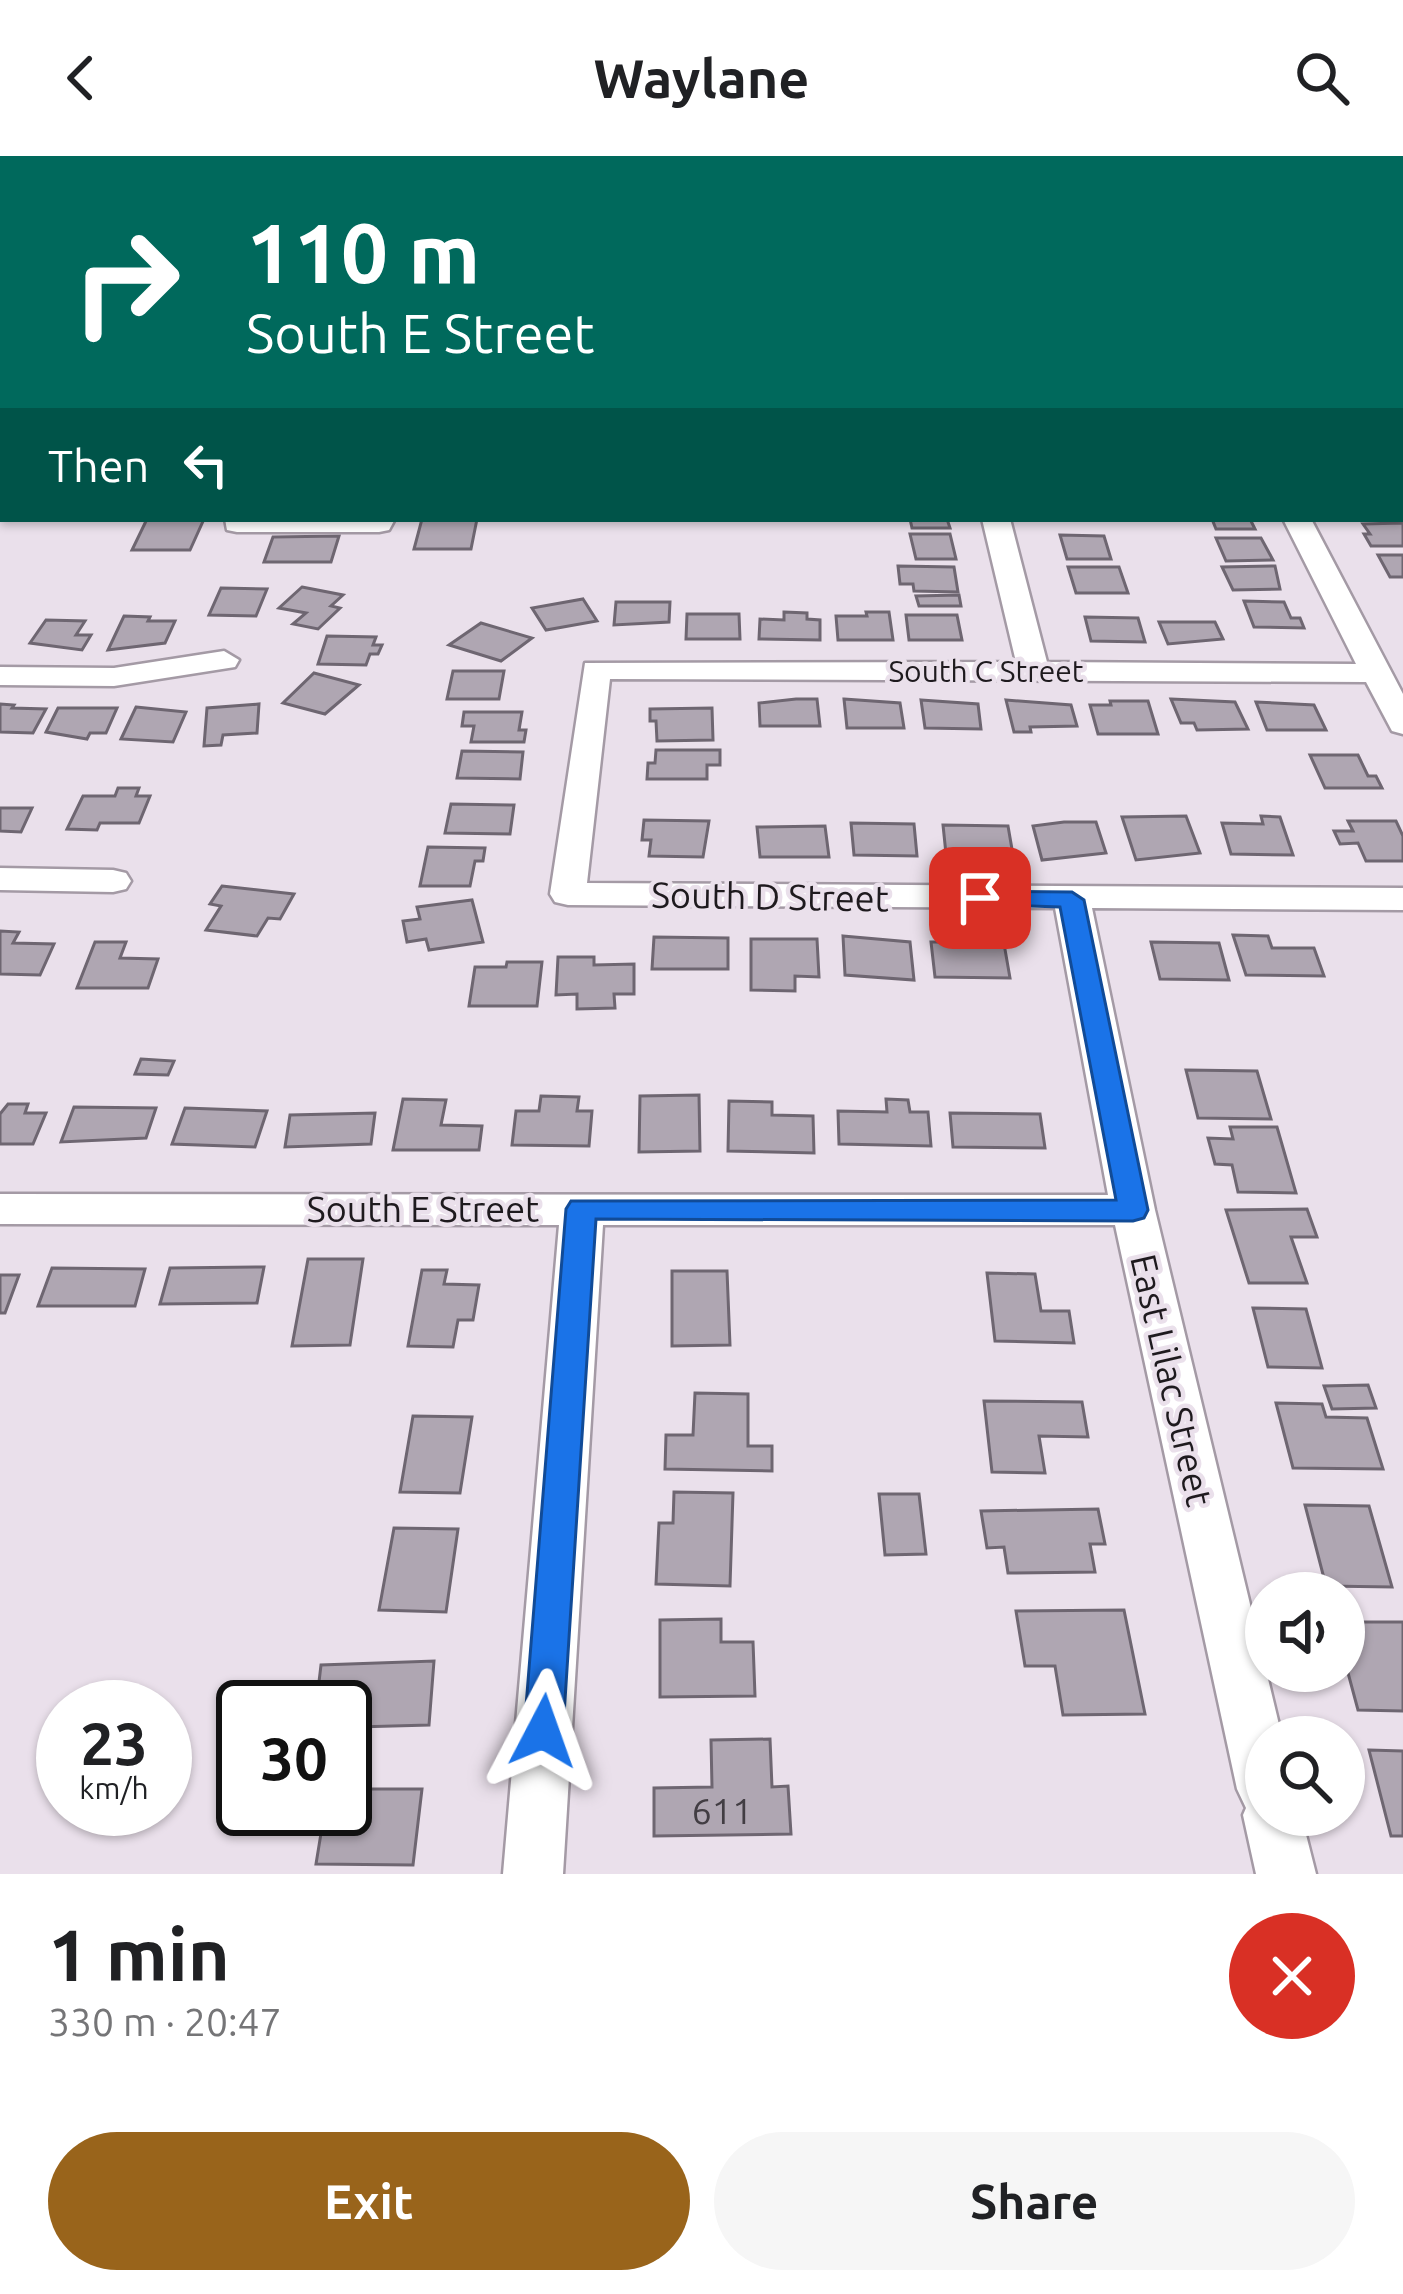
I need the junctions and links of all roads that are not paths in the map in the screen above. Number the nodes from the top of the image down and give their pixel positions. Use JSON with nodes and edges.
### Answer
{"nodes":[{"id":1,"x":238,"y":522,"type":"edge"},
{"id":2,"x":380,"y":522,"type":"edge"},
{"id":3,"x":997,"y":522,"type":"edge"},
{"id":4,"x":1299,"y":522,"type":"edge"},
{"id":5,"x":224,"y":660,"type":"dead end"},
{"id":6,"x":1034,"y":671,"type":"junction"},
{"id":7,"x":1376,"y":673,"type":"junction"},
{"id":8,"x":0,"y":676,"type":"edge"},
{"id":9,"x":1403,"y":724,"type":"edge"},
{"id":10,"x":0,"y":879,"type":"edge"},
{"id":11,"x":112,"y":880,"type":"dead end"},
{"id":12,"x":568,"y":894,"type":"joint"},
{"id":13,"x":1403,"y":898,"type":"edge"},
{"id":14,"x":1072,"y":900,"type":"junction"},
{"id":15,"x":0,"y":1209,"type":"edge"},
{"id":16,"x":582,"y":1209,"type":"junction"},
{"id":17,"x":1133,"y":1210,"type":"junction"},
{"id":18,"x":1249,"y":1716,"type":"edge"},
{"id":19,"x":1277,"y":1836,"type":"edge"},
{"id":20,"x":533,"y":1874,"type":"edge"},
{"id":21,"x":1286,"y":1874,"type":"edge"}],
"edges":[{"from":1,"to":2,"type":"street"},
{"from":3,"to":6,"type":"street"},
{"from":4,"to":7,"type":"street"},
{"from":5,"to":8,"type":"street"},
{"from":6,"to":7,"type":"street","name":"South C Street"},
{"from":6,"to":12,"type":"street","name":"South C Street"},
{"from":7,"to":9,"type":"street"},
{"from":10,"to":11,"type":"street"},
{"from":12,"to":14,"type":"street","name":"South D Street"},
{"from":13,"to":14,"type":"street","name":"South D Street"},
{"from":14,"to":17,"type":"street","name":"East Lilac Street"},
{"from":15,"to":16,"type":"street","name":"South E Street"},
{"from":16,"to":17,"type":"street","name":"South E Street"},
{"from":16,"to":20,"type":"street"},
{"from":17,"to":18,"type":"street","name":"East Lilac Street"},
{"from":19,"to":21,"type":"street"}]}
